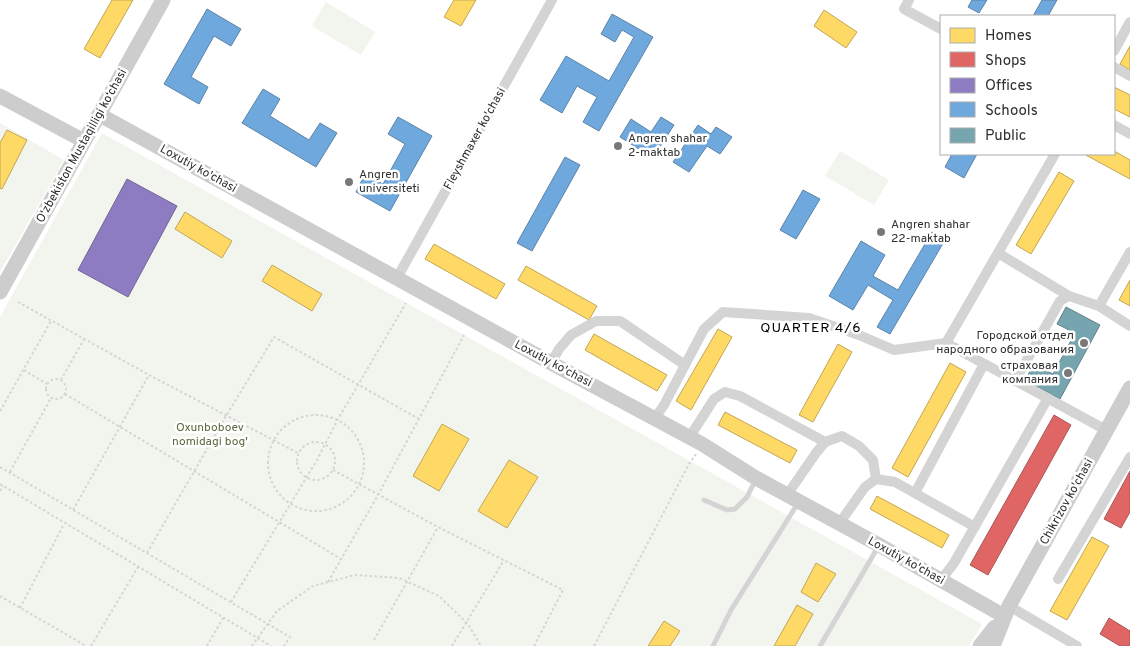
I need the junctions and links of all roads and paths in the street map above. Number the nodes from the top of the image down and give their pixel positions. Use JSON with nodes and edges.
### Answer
{"nodes":[{"id":1,"x":163,"y":0,"type":"edge"},
{"id":2,"x":552,"y":0,"type":"edge"},
{"id":3,"x":909,"y":0,"type":"edge"},
{"id":4,"x":1130,"y":22,"type":"edge"},
{"id":5,"x":940,"y":29,"type":"edge"},
{"id":6,"x":1115,"y":49,"type":"edge"},
{"id":7,"x":1115,"y":68,"type":"edge"},
{"id":8,"x":1130,"y":76,"type":"edge"},
{"id":9,"x":0,"y":96,"type":"edge"},
{"id":10,"x":100,"y":115,"type":"junction"},
{"id":11,"x":1115,"y":126,"type":"edge"},
{"id":12,"x":1130,"y":134,"type":"edge"},
{"id":13,"x":84,"y":141,"type":"junction"},
{"id":14,"x":1054,"y":155,"type":"edge"},
{"id":15,"x":1130,"y":252,"type":"edge"},
{"id":16,"x":998,"y":253,"type":"junction"},
{"id":17,"x":397,"y":278,"type":"junction"},
{"id":18,"x":0,"y":292,"type":"edge"},
{"id":19,"x":1069,"y":296,"type":"junction"},
{"id":20,"x":18,"y":302,"type":"dead end"},
{"id":21,"x":406,"y":303,"type":"dead end"},
{"id":22,"x":1099,"y":306,"type":"junction"},
{"id":23,"x":51,"y":321,"type":"junction"},
{"id":24,"x":1130,"y":326,"type":"edge"},
{"id":25,"x":464,"y":335,"type":"dead end"},
{"id":26,"x":84,"y":339,"type":"junction"},
{"id":27,"x":946,"y":343,"type":"junction"},
{"id":28,"x":551,"y":363,"type":"junction"},
{"id":29,"x":984,"y":364,"type":"junction"},
{"id":30,"x":685,"y":365,"type":"junction"},
{"id":31,"x":24,"y":370,"type":"junction"},
{"id":32,"x":149,"y":375,"type":"junction"},
{"id":33,"x":61,"y":380,"type":"junction"},
{"id":34,"x":1015,"y":381,"type":"junction"},
{"id":35,"x":47,"y":384,"type":"junction"},
{"id":36,"x":357,"y":386,"type":"junction"},
{"id":37,"x":1130,"y":388,"type":"edge"},
{"id":38,"x":65,"y":394,"type":"junction"},
{"id":39,"x":51,"y":398,"type":"junction"},
{"id":40,"x":1048,"y":398,"type":"junction"},
{"id":41,"x":0,"y":411,"type":"edge"},
{"id":42,"x":226,"y":416,"type":"junction"},
{"id":43,"x":655,"y":418,"type":"junction"},
{"id":44,"x":338,"y":419,"type":"junction"},
{"id":45,"x":419,"y":419,"type":"junction"},
{"id":46,"x":120,"y":426,"type":"junction"},
{"id":47,"x":1106,"y":430,"type":"junction"},
{"id":48,"x":696,"y":441,"type":"junction"},
{"id":49,"x":274,"y":442,"type":"junction"},
{"id":50,"x":825,"y":442,"type":"junction"},
{"id":51,"x":325,"y":444,"type":"junction"},
{"id":52,"x":298,"y":453,"type":"junction"},
{"id":53,"x":1130,"y":457,"type":"edge"},
{"id":54,"x":0,"y":467,"type":"edge"},
{"id":55,"x":333,"y":470,"type":"junction"},
{"id":56,"x":194,"y":471,"type":"junction"},
{"id":57,"x":10,"y":472,"type":"junction"},
{"id":58,"x":306,"y":478,"type":"junction"},
{"id":59,"x":756,"y":478,"type":"junction"},
{"id":60,"x":876,"y":479,"type":"junction"},
{"id":61,"x":1,"y":485,"type":"edge"},
{"id":62,"x":359,"y":485,"type":"junction"},
{"id":63,"x":0,"y":491,"type":"edge"},
{"id":64,"x":915,"y":493,"type":"junction"},
{"id":65,"x":378,"y":495,"type":"junction"},
{"id":66,"x":793,"y":498,"type":"junction"},
{"id":67,"x":704,"y":500,"type":"dead end"},
{"id":68,"x":291,"y":504,"type":"junction"},
{"id":69,"x":73,"y":510,"type":"junction"},
{"id":70,"x":280,"y":522,"type":"junction"},
{"id":71,"x":65,"y":523,"type":"junction"},
{"id":72,"x":839,"y":524,"type":"junction"},
{"id":73,"x":975,"y":526,"type":"junction"},
{"id":74,"x":438,"y":527,"type":"junction"},
{"id":75,"x":879,"y":545,"type":"junction"},
{"id":76,"x":147,"y":553,"type":"junction"},
{"id":77,"x":342,"y":559,"type":"junction"},
{"id":78,"x":504,"y":560,"type":"junction"},
{"id":79,"x":138,"y":567,"type":"junction"},
{"id":80,"x":1058,"y":579,"type":"dead end"},
{"id":81,"x":942,"y":580,"type":"junction"},
{"id":82,"x":406,"y":581,"type":"junction"},
{"id":83,"x":328,"y":582,"type":"junction"},
{"id":84,"x":0,"y":596,"type":"edge"},
{"id":85,"x":231,"y":602,"type":"junction"},
{"id":86,"x":20,"y":608,"type":"junction"},
{"id":87,"x":1006,"y":611,"type":"junction"},
{"id":88,"x":223,"y":618,"type":"junction"},
{"id":89,"x":467,"y":622,"type":"junction"},
{"id":90,"x":268,"y":624,"type":"junction"},
{"id":91,"x":258,"y":638,"type":"junction"},
{"id":92,"x":374,"y":640,"type":"dead end"},
{"id":93,"x":86,"y":646,"type":"edge"},
{"id":94,"x":91,"y":646,"type":"edge"},
{"id":95,"x":207,"y":646,"type":"edge"},
{"id":96,"x":252,"y":646,"type":"edge"},
{"id":97,"x":270,"y":646,"type":"edge"},
{"id":98,"x":286,"y":646,"type":"edge"},
{"id":99,"x":452,"y":646,"type":"edge"},
{"id":100,"x":480,"y":646,"type":"edge"},
{"id":101,"x":534,"y":646,"type":"edge"},
{"id":102,"x":594,"y":646,"type":"edge"},
{"id":103,"x":713,"y":646,"type":"edge"},
{"id":104,"x":820,"y":646,"type":"edge"},
{"id":105,"x":980,"y":646,"type":"edge"},
{"id":106,"x":993,"y":646,"type":"edge"},
{"id":107,"x":1077,"y":646,"type":"edge"}],
"edges":[{"from":1,"to":10,"type":"street","name":"O‘zbekiston Mustaqilligi ko‘chasi"},
{"from":2,"to":17,"type":"street","name":"Fleyshmaxer ko'chasi"},
{"from":3,"to":5,"type":"street"},
{"from":4,"to":6,"type":"street"},
{"from":7,"to":8,"type":"street"},
{"from":9,"to":13,"type":"street"},
{"from":10,"to":13,"type":"street","name":"O‘zbekiston Mustaqilligi ko‘chasi"},
{"from":10,"to":17,"type":"street","name":"Loxutiy ko'chasi"},
{"from":11,"to":12,"type":"street"},
{"from":13,"to":18,"type":"street","name":"O‘zbekiston Mustaqilligi ko‘chasi"},
{"from":14,"to":16,"type":"street"},
{"from":15,"to":22,"type":"street"},
{"from":16,"to":19,"type":"street"},
{"from":16,"to":27,"type":"street"},
{"from":17,"to":28,"type":"street","name":"Loxutiy ko'chasi"},
{"from":19,"to":22,"type":"street"},
{"from":19,"to":34,"type":"street"},
{"from":20,"to":23,"type":"path"},
{"from":21,"to":36,"type":"path"},
{"from":22,"to":24,"type":"street"},
{"from":23,"to":26,"type":"path"},
{"from":23,"to":31,"type":"path"},
{"from":25,"to":45,"type":"path"},
{"from":26,"to":32,"type":"path"},
{"from":26,"to":33,"type":"path"},
{"from":27,"to":29,"type":"street"},
{"from":27,"to":30,"type":"street"},
{"from":28,"to":30,"type":"street"},
{"from":28,"to":43,"type":"street","name":"Loxutiy ko'chasi"},
{"from":29,"to":34,"type":"street"},
{"from":29,"to":64,"type":"street"},
{"from":30,"to":43,"type":"street"},
{"from":31,"to":35,"type":"path"},
{"from":31,"to":41,"type":"path"},
{"from":32,"to":42,"type":"path"},
{"from":32,"to":46,"type":"path"},
{"from":33,"to":35,"type":"path"},
{"from":33,"to":38,"type":"path"},
{"from":34,"to":40,"type":"street"},
{"from":35,"to":39,"type":"path"},
{"from":36,"to":42,"type":"path"},
{"from":36,"to":44,"type":"path"},
{"from":36,"to":45,"type":"path"},
{"from":37,"to":47,"type":"street","name":"Chikrizov ko'chasi"},
{"from":38,"to":39,"type":"path"},
{"from":38,"to":46,"type":"path"},
{"from":39,"to":57,"type":"path"},
{"from":40,"to":47,"type":"street"},
{"from":40,"to":73,"type":"street"},
{"from":42,"to":49,"type":"path"},
{"from":42,"to":56,"type":"path"},
{"from":43,"to":48,"type":"street","name":"Loxutiy ko'chasi"},
{"from":44,"to":49,"type":"path"},
{"from":44,"to":51,"type":"path"},
{"from":44,"to":62,"type":"path"},
{"from":45,"to":65,"type":"path"},
{"from":46,"to":56,"type":"path"},
{"from":46,"to":69,"type":"path"},
{"from":47,"to":87,"type":"street","name":"Chikrizov ko'chasi"},
{"from":48,"to":50,"type":"street"},
{"from":48,"to":59,"type":"street","name":"Loxutiy ko'chasi"},
{"from":48,"to":102,"type":"path"},
{"from":49,"to":52,"type":"path"},
{"from":49,"to":68,"type":"path"},
{"from":50,"to":60,"type":"street"},
{"from":50,"to":66,"type":"street"},
{"from":51,"to":52,"type":"path"},
{"from":51,"to":55,"type":"path"},
{"from":51,"to":58,"type":"path"},
{"from":52,"to":58,"type":"path"},
{"from":53,"to":80,"type":"street"},
{"from":54,"to":57,"type":"path"},
{"from":55,"to":58,"type":"path"},
{"from":55,"to":62,"type":"path"},
{"from":56,"to":70,"type":"path"},
{"from":56,"to":76,"type":"path"},
{"from":57,"to":69,"type":"path"},
{"from":58,"to":68,"type":"path"},
{"from":59,"to":66,"type":"street","name":"Loxutiy ko'chasi"},
{"from":59,"to":67,"type":"lane"},
{"from":60,"to":64,"type":"street"},
{"from":60,"to":72,"type":"street"},
{"from":61,"to":63,"type":"path"},
{"from":61,"to":71,"type":"path"},
{"from":62,"to":65,"type":"path"},
{"from":62,"to":68,"type":"path"},
{"from":64,"to":73,"type":"street"},
{"from":65,"to":74,"type":"path"},
{"from":65,"to":77,"type":"path"},
{"from":66,"to":72,"type":"street","name":"Loxutiy ko'chasi"},
{"from":66,"to":103,"type":"lane"},
{"from":68,"to":70,"type":"path"},
{"from":69,"to":76,"type":"path"},
{"from":70,"to":77,"type":"path"},
{"from":70,"to":85,"type":"path"},
{"from":71,"to":79,"type":"path"},
{"from":71,"to":86,"type":"path"},
{"from":72,"to":75,"type":"street","name":"Loxutiy ko'chasi"},
{"from":73,"to":81,"type":"street"},
{"from":74,"to":78,"type":"path"},
{"from":74,"to":82,"type":"path"},
{"from":75,"to":81,"type":"street","name":"Loxutiy ko'chasi"},
{"from":75,"to":104,"type":"lane"},
{"from":76,"to":85,"type":"path"},
{"from":77,"to":83,"type":"path"},
{"from":78,"to":89,"type":"path"},
{"from":78,"to":101,"type":"path"},
{"from":79,"to":88,"type":"path"},
{"from":79,"to":94,"type":"path"},
{"from":81,"to":87,"type":"street","name":"Loxutiy ko'chasi"},
{"from":82,"to":83,"type":"path"},
{"from":82,"to":89,"type":"path"},
{"from":82,"to":92,"type":"path"},
{"from":83,"to":90,"type":"path"},
{"from":84,"to":86,"type":"path"},
{"from":85,"to":90,"type":"path"},
{"from":86,"to":93,"type":"path"},
{"from":87,"to":105,"type":"street","name":"Chikrizov ko'chasi"},
{"from":87,"to":106,"type":"street","name":"Chikrizov ko'chasi"},
{"from":87,"to":107,"type":"street"},
{"from":88,"to":91,"type":"path"},
{"from":88,"to":95,"type":"path"},
{"from":89,"to":99,"type":"path"},
{"from":89,"to":100,"type":"path"},
{"from":90,"to":91,"type":"path"},
{"from":90,"to":98,"type":"path"},
{"from":91,"to":96,"type":"path"},
{"from":91,"to":97,"type":"path"}]}
